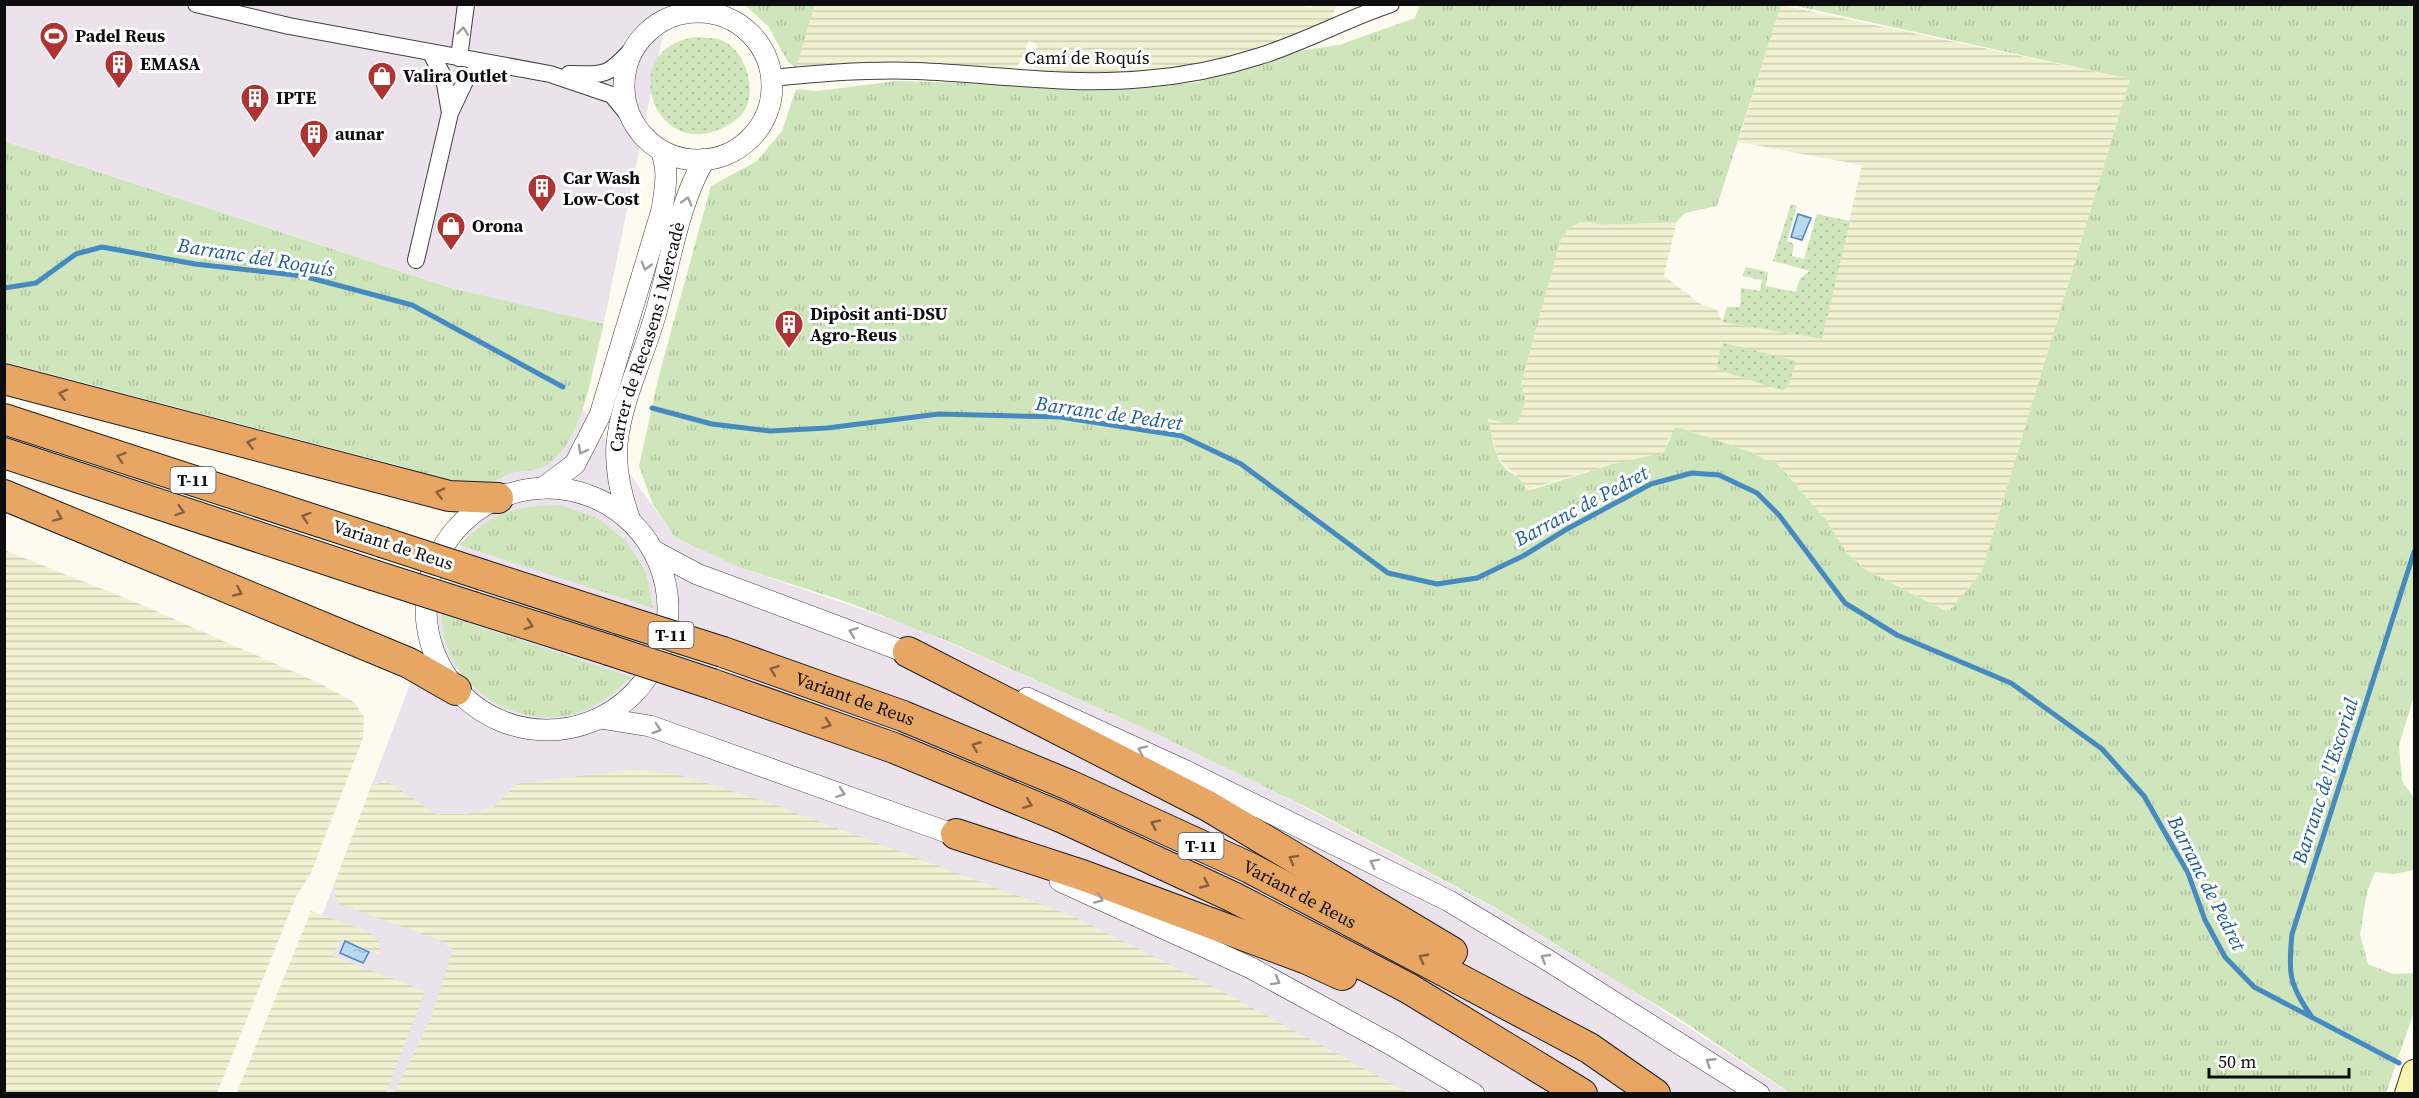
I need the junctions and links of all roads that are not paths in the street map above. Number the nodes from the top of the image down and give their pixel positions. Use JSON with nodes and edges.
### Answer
{"nodes":[{"id":1,"x":196,"y":4,"type":"edge"},
{"id":2,"x":466,"y":4,"type":"edge"},
{"id":3,"x":729,"y":4,"type":"edge"},
{"id":4,"x":1391,"y":4,"type":"edge"},
{"id":5,"x":685,"y":8,"type":"edge"},
{"id":6,"x":739,"y":24,"type":"junction"},
{"id":7,"x":633,"y":48,"type":"junction"},
{"id":8,"x":431,"y":53,"type":"junction"},
{"id":9,"x":459,"y":58,"type":"junction"},
{"id":10,"x":484,"y":63,"type":"junction"},
{"id":11,"x":550,"y":74,"type":"junction"},
{"id":12,"x":772,"y":78,"type":"junction"},
{"id":13,"x":450,"y":113,"type":"junction"},
{"id":14,"x":630,"y":117,"type":"junction"},
{"id":15,"x":662,"y":153,"type":"junction"},
{"id":16,"x":705,"y":159,"type":"junction"},
{"id":17,"x":416,"y":260,"type":"dead end"},
{"id":18,"x":4,"y":379,"type":"edge"},
{"id":19,"x":4,"y":418,"type":"edge"},
{"id":20,"x":4,"y":453,"type":"edge"},
{"id":21,"x":543,"y":488,"type":"junction"},
{"id":22,"x":4,"y":495,"type":"edge"},
{"id":23,"x":498,"y":498,"type":"junction"},
{"id":24,"x":630,"y":520,"type":"junction"},
{"id":25,"x":654,"y":551,"type":"junction"},
{"id":26,"x":908,"y":652,"type":"junction"},
{"id":27,"x":456,"y":690,"type":"junction"},
{"id":28,"x":600,"y":718,"type":"junction"},
{"id":29,"x":956,"y":834,"type":"junction"},
{"id":30,"x":1589,"y":1048,"type":"junction"},
{"id":31,"x":2415,"y":1072,"type":"edge"},
{"id":32,"x":1474,"y":1094,"type":"edge"},
{"id":33,"x":1581,"y":1094,"type":"edge"},
{"id":34,"x":1655,"y":1094,"type":"edge"},
{"id":35,"x":1759,"y":1094,"type":"edge"},
{"id":36,"x":2407,"y":1094,"type":"edge"}],
"edges":[{"from":1,"to":8,"type":"street"},
{"from":9,"to":2,"type":"street","one_way":true},
{"from":3,"to":6,"type":"street"},
{"from":4,"to":12,"type":"street","name":"Camí de Roquís"},
{"from":5,"to":6,"type":"street"},
{"from":5,"to":7,"type":"street"},
{"from":6,"to":12,"type":"street"},
{"from":7,"to":11,"type":"street"},
{"from":7,"to":14,"type":"street"},
{"from":8,"to":9,"type":"street"},
{"from":8,"to":13,"type":"street"},
{"from":9,"to":10,"type":"street"},
{"from":10,"to":11,"type":"street"},
{"from":10,"to":13,"type":"street"},
{"from":11,"to":14,"type":"street"},
{"from":12,"to":16,"type":"street"},
{"from":13,"to":17,"type":"street"},
{"from":14,"to":15,"type":"street"},
{"from":15,"to":16,"type":"street"},
{"from":15,"to":21,"type":"street","name":"Carrer de Recasens i Mercadè","one_way":true},
{"from":24,"to":16,"type":"street","name":"Carrer de Recasens i Mercadè","one_way":true},
{"from":23,"to":18,"type":"highway","one_way":true},
{"from":30,"to":19,"type":"highway","name":"Variant de Reus","number":"T-11","one_way":true,"bridge":true},
{"from":20,"to":33,"type":"highway","name":"Variant de Reus","number":"T-11","one_way":true,"bridge":true},
{"from":21,"to":23,"type":"street"},
{"from":21,"to":24,"type":"street"},
{"from":22,"to":27,"type":"highway","one_way":true},
{"from":23,"to":27,"type":"street"},
{"from":24,"to":25,"type":"street"},
{"from":26,"to":25,"type":"street","one_way":true},
{"from":25,"to":28,"type":"street"},
{"from":30,"to":26,"type":"highway","one_way":true},
{"from":35,"to":26,"type":"street","one_way":true},
{"from":27,"to":28,"type":"street"},
{"from":28,"to":29,"type":"street","one_way":true},
{"from":29,"to":32,"type":"street","one_way":true},
{"from":29,"to":33,"type":"highway"},
{"from":30,"to":34,"type":"highway","name":"Variant de Reus","number":"T-11"},
{"from":31,"to":36,"type":"main road"}]}
